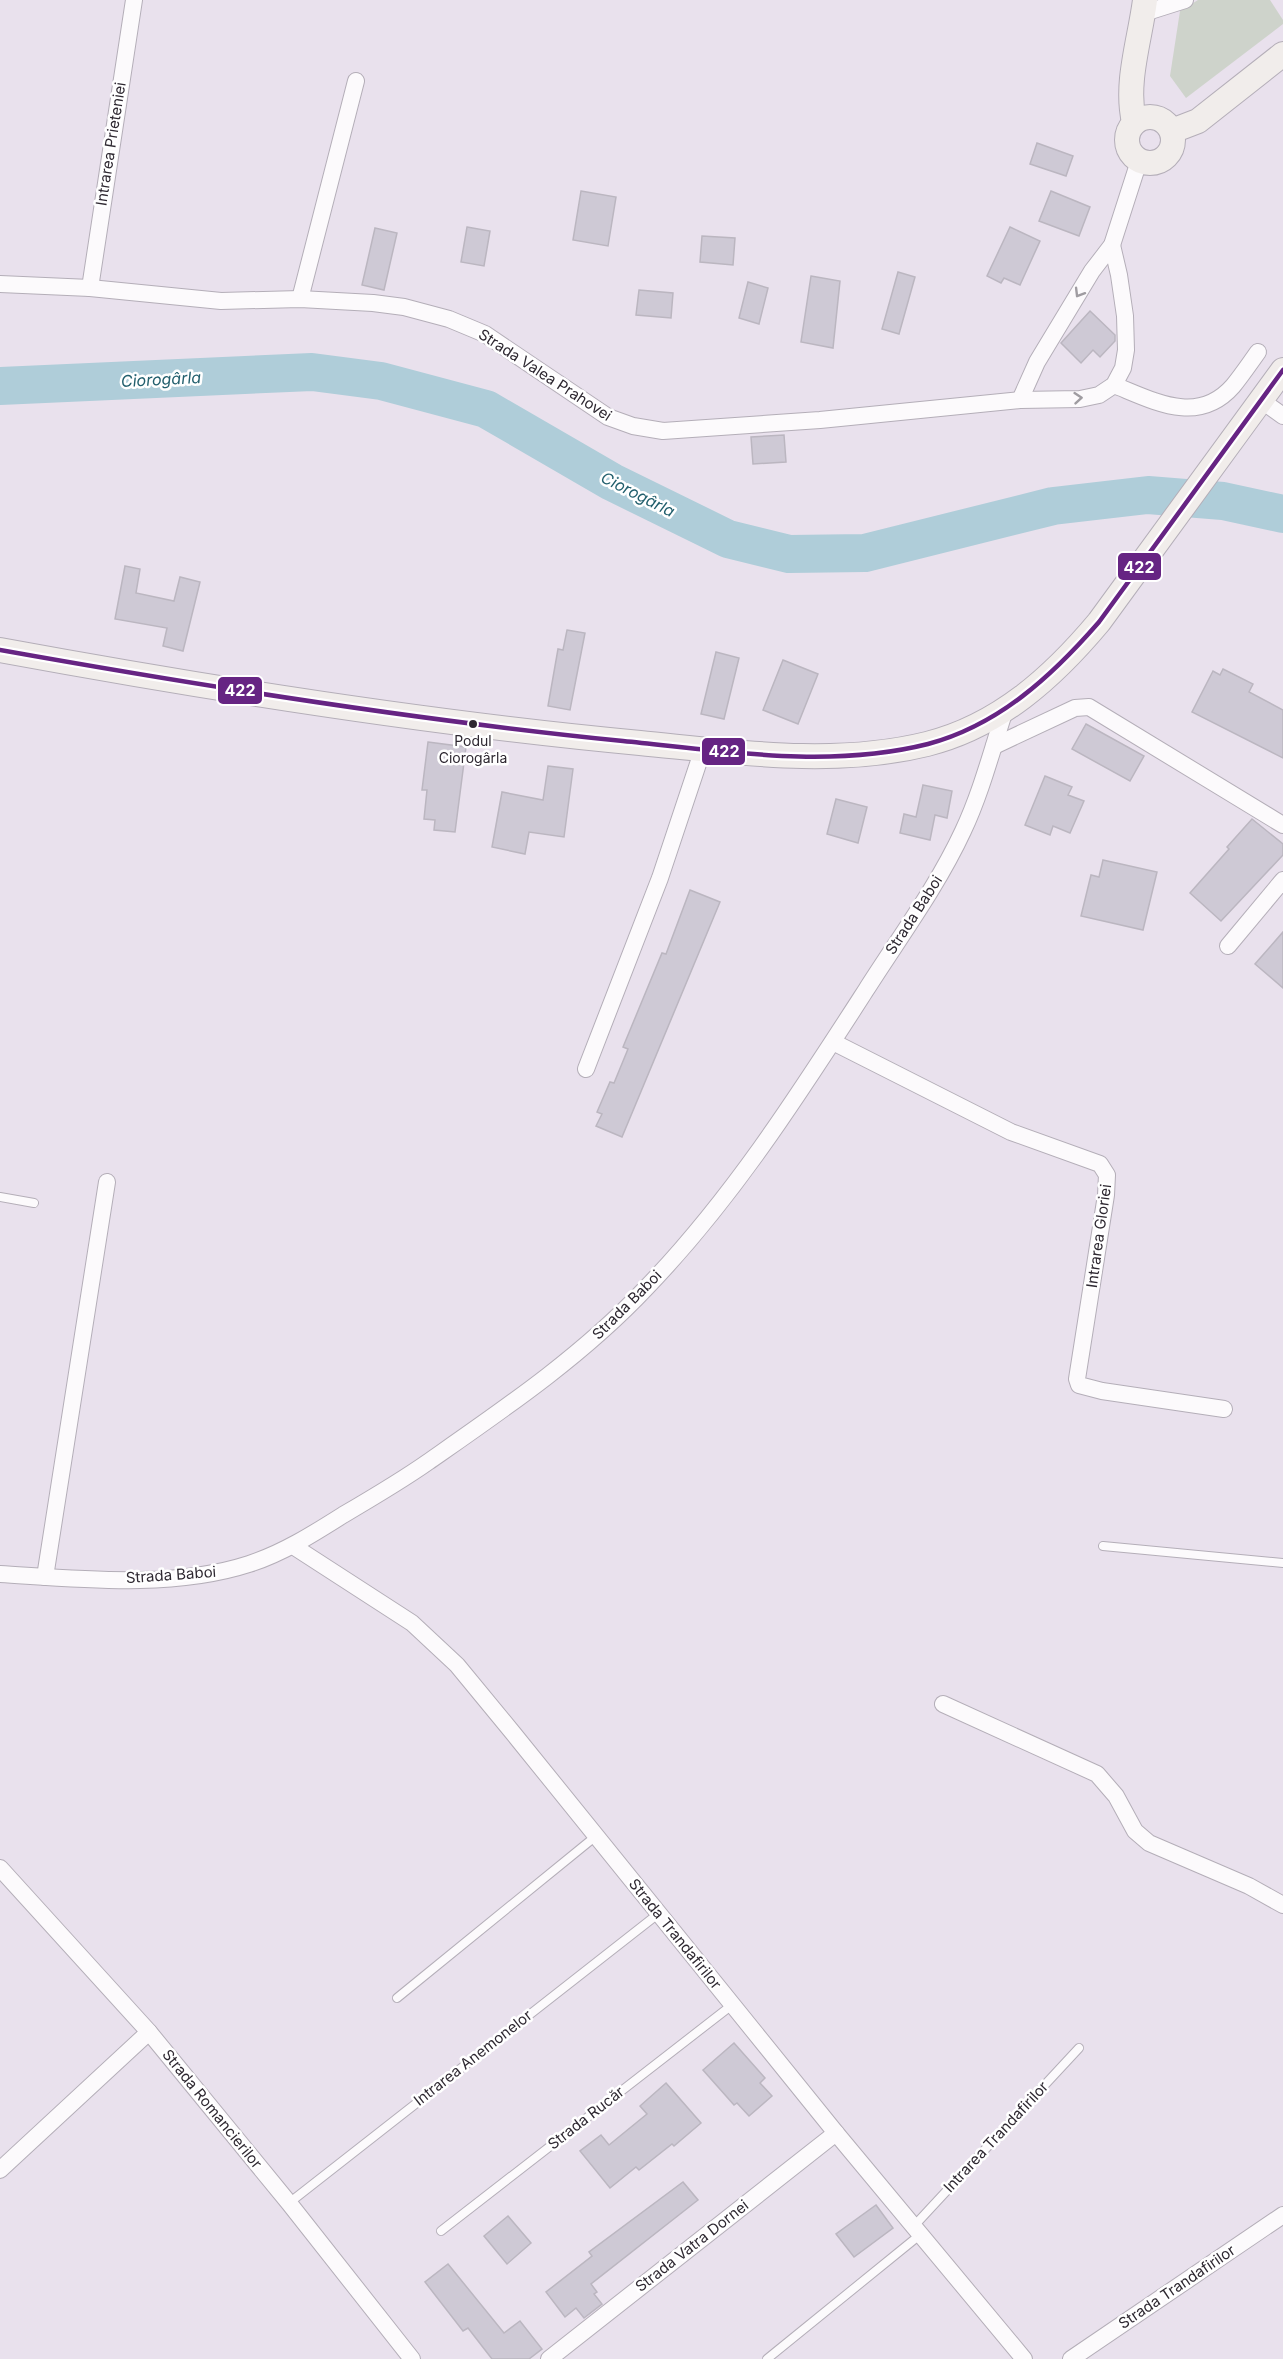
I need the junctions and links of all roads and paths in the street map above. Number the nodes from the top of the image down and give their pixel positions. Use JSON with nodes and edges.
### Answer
{"nodes":[{"id":1,"x":134,"y":0,"type":"edge"},
{"id":2,"x":1185,"y":0,"type":"edge"},
{"id":3,"x":1144,"y":6,"type":"edge"},
{"id":4,"x":1283,"y":54,"type":"edge"},
{"id":5,"x":356,"y":81,"type":"dead end"},
{"id":6,"x":1134,"y":122,"type":"junction"},
{"id":7,"x":1172,"y":131,"type":"junction"},
{"id":8,"x":1139,"y":161,"type":"junction"},
{"id":9,"x":1112,"y":245,"type":"junction"},
{"id":10,"x":0,"y":284,"type":"edge"},
{"id":11,"x":90,"y":288,"type":"junction"},
{"id":12,"x":300,"y":299,"type":"junction"},
{"id":13,"x":1258,"y":352,"type":"dead end"},
{"id":14,"x":1283,"y":370,"type":"edge"},
{"id":15,"x":1114,"y":385,"type":"junction"},
{"id":16,"x":1020,"y":400,"type":"junction"},
{"id":17,"x":1258,"y":405,"type":"junction"},
{"id":18,"x":1283,"y":416,"type":"edge"},
{"id":19,"x":0,"y":651,"type":"edge"},
{"id":20,"x":1005,"y":710,"type":"junction"},
{"id":21,"x":994,"y":746,"type":"junction"},
{"id":22,"x":704,"y":749,"type":"junction"},
{"id":23,"x":1283,"y":825,"type":"edge"},
{"id":24,"x":1283,"y":880,"type":"edge"},
{"id":25,"x":1228,"y":946,"type":"dead end"},
{"id":26,"x":832,"y":1042,"type":"junction"},
{"id":27,"x":586,"y":1069,"type":"dead end"},
{"id":28,"x":107,"y":1182,"type":"dead end"},
{"id":29,"x":0,"y":1197,"type":"edge"},
{"id":30,"x":34,"y":1203,"type":"dead end"},
{"id":31,"x":1224,"y":1409,"type":"dead end"},
{"id":32,"x":293,"y":1546,"type":"junction"},
{"id":33,"x":1103,"y":1546,"type":"dead end"},
{"id":34,"x":1283,"y":1563,"type":"edge"},
{"id":35,"x":0,"y":1574,"type":"edge"},
{"id":36,"x":45,"y":1577,"type":"junction"},
{"id":37,"x":943,"y":1704,"type":"dead end"},
{"id":38,"x":596,"y":1836,"type":"junction"},
{"id":39,"x":0,"y":1868,"type":"edge"},
{"id":40,"x":1283,"y":1905,"type":"edge"},
{"id":41,"x":658,"y":1914,"type":"junction"},
{"id":42,"x":397,"y":1998,"type":"dead end"},
{"id":43,"x":732,"y":2005,"type":"junction"},
{"id":44,"x":149,"y":2032,"type":"junction"},
{"id":45,"x":1079,"y":2048,"type":"dead end"},
{"id":46,"x":836,"y":2133,"type":"junction"},
{"id":47,"x":0,"y":2170,"type":"edge"},
{"id":48,"x":289,"y":2203,"type":"junction"},
{"id":49,"x":1283,"y":2215,"type":"edge"},
{"id":50,"x":917,"y":2230,"type":"junction"},
{"id":51,"x":441,"y":2231,"type":"dead end"},
{"id":52,"x":412,"y":2359,"type":"edge"},
{"id":53,"x":549,"y":2359,"type":"edge"},
{"id":54,"x":767,"y":2359,"type":"edge"},
{"id":55,"x":1024,"y":2359,"type":"edge"},
{"id":56,"x":1071,"y":2359,"type":"edge"}],
"edges":[{"from":1,"to":11,"type":"street","name":"Intrarea Prieteniei"},
{"from":2,"to":3,"type":"street"},
{"from":3,"to":6,"type":"main road"},
{"from":4,"to":7,"type":"main road"},
{"from":5,"to":12,"type":"street"},
{"from":6,"to":7,"type":"main road"},
{"from":6,"to":8,"type":"main road"},
{"from":7,"to":8,"type":"main road"},
{"from":8,"to":9,"type":"street"},
{"from":9,"to":15,"type":"street"},
{"from":9,"to":16,"type":"street","one_way":true},
{"from":10,"to":11,"type":"street","name":"Strada Valea Prahovei"},
{"from":11,"to":12,"type":"street","name":"Strada Valea Prahovei"},
{"from":12,"to":16,"type":"street","name":"Strada Valea Prahovei"},
{"from":13,"to":15,"type":"street"},
{"from":14,"to":17,"type":"main road"},
{"from":16,"to":15,"type":"street","name":"Strada Valea Prahovei","one_way":true},
{"from":17,"to":18,"type":"street"},
{"from":17,"to":20,"type":"main road"},
{"from":19,"to":22,"type":"main road"},
{"from":20,"to":21,"type":"street","name":"Strada Baboi"},
{"from":20,"to":22,"type":"main road"},
{"from":21,"to":23,"type":"street"},
{"from":21,"to":26,"type":"street","name":"Strada Baboi"},
{"from":22,"to":27,"type":"street"},
{"from":24,"to":25,"type":"street"},
{"from":26,"to":31,"type":"street","name":"Intrarea Gloriei"},
{"from":26,"to":32,"type":"street","name":"Strada Baboi"},
{"from":28,"to":36,"type":"street"},
{"from":29,"to":30,"type":"lane"},
{"from":32,"to":36,"type":"street","name":"Strada Baboi"},
{"from":32,"to":38,"type":"street","name":"Strada Trandafirilor"},
{"from":33,"to":34,"type":"lane"},
{"from":35,"to":36,"type":"street","name":"Strada Baboi"},
{"from":37,"to":40,"type":"street"},
{"from":38,"to":41,"type":"street","name":"Strada Trandafirilor"},
{"from":38,"to":42,"type":"lane"},
{"from":39,"to":44,"type":"street","name":"Strada Romancierilor"},
{"from":41,"to":43,"type":"street","name":"Strada Trandafirilor"},
{"from":41,"to":48,"type":"lane","name":"Intrarea Anemonelor"},
{"from":43,"to":46,"type":"street","name":"Strada Trandafirilor"},
{"from":43,"to":51,"type":"lane","name":"Strada Rucăr"},
{"from":44,"to":47,"type":"street"},
{"from":44,"to":48,"type":"street","name":"Strada Romancierilor"},
{"from":45,"to":50,"type":"lane","name":"Intrarea Trandafirilor"},
{"from":46,"to":50,"type":"street","name":"Strada Trandafirilor"},
{"from":46,"to":53,"type":"street","name":"Strada Vatra Dornei"},
{"from":48,"to":52,"type":"street","name":"Strada Romancierilor"},
{"from":49,"to":56,"type":"street","name":"Strada Trandafirilor"},
{"from":50,"to":54,"type":"lane","name":"Intrarea Trandafirilor"},
{"from":50,"to":55,"type":"street","name":"Strada Trandafirilor"}]}
